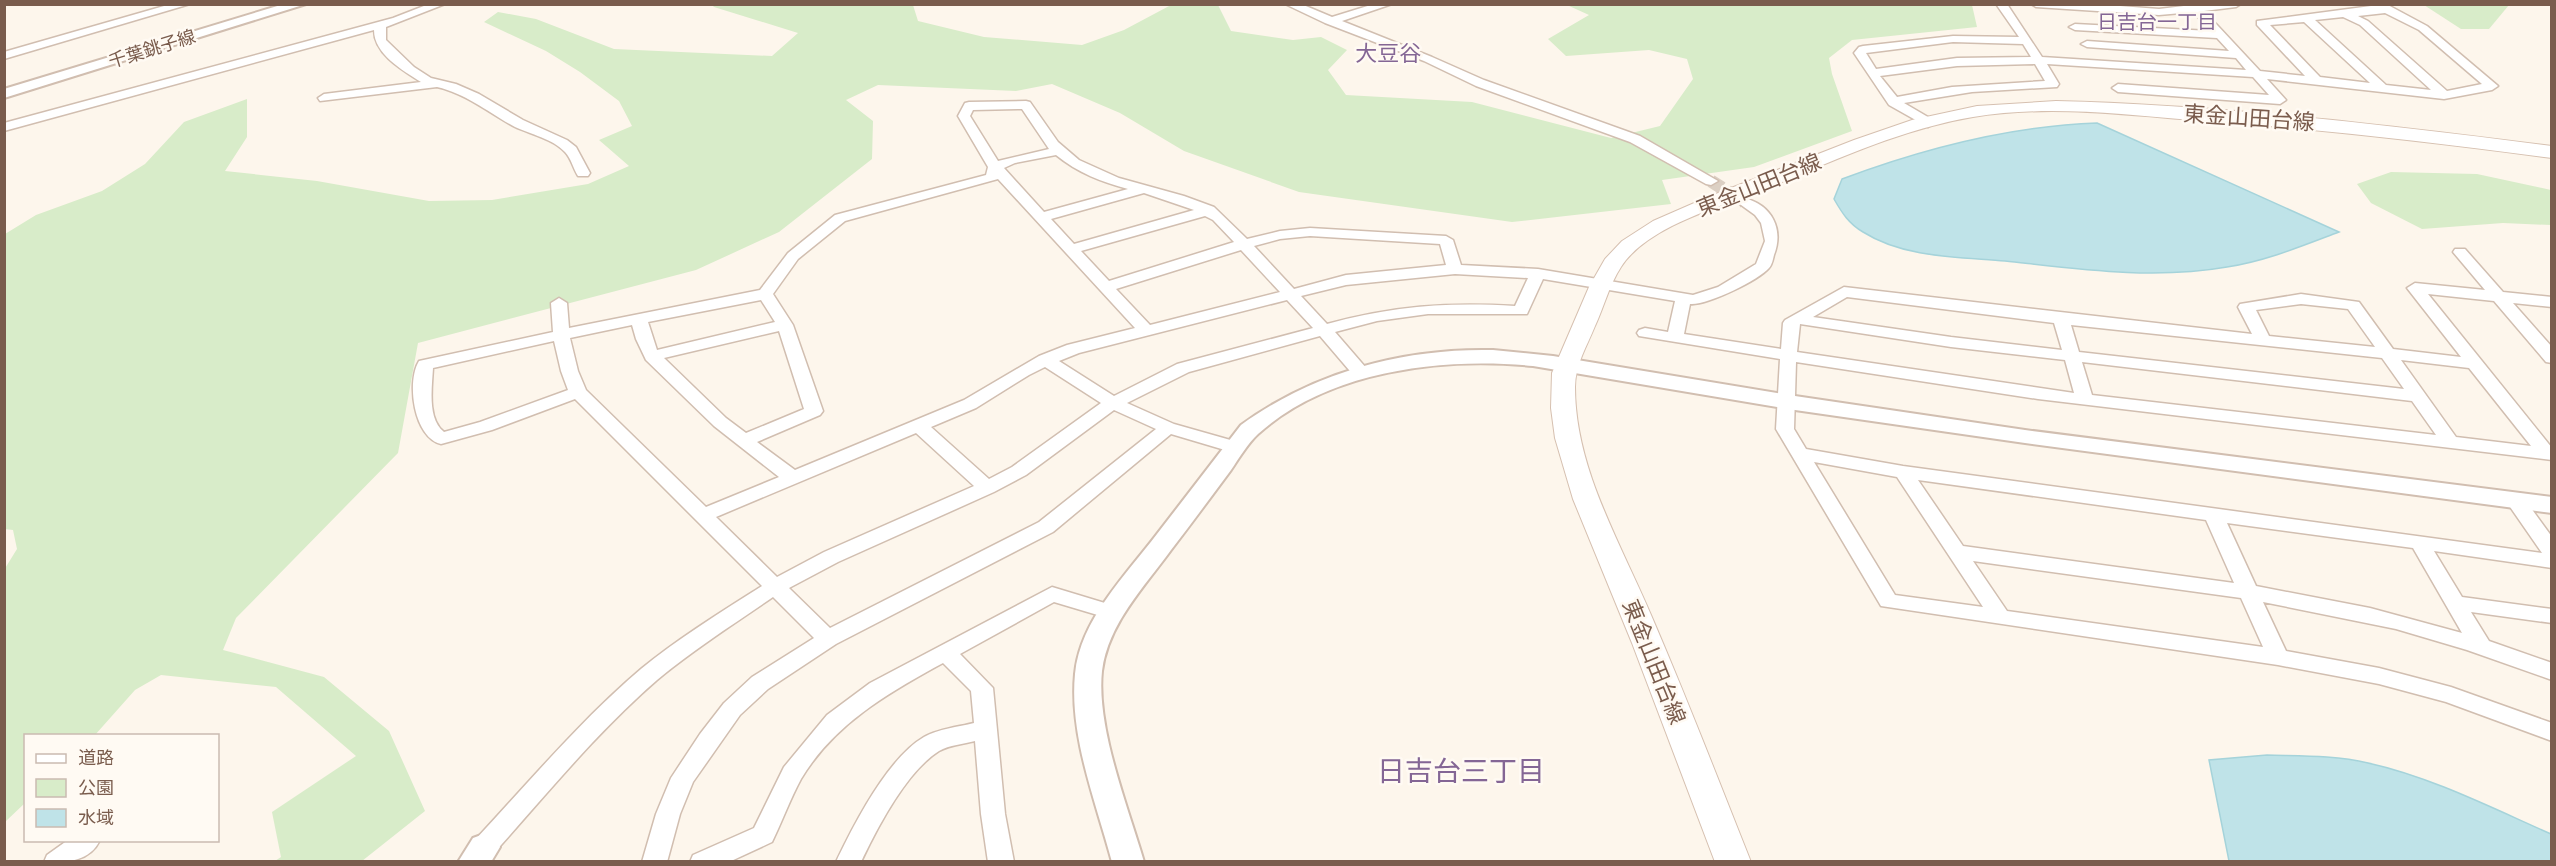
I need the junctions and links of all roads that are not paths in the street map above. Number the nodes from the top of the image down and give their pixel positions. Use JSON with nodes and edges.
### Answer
{"nodes":[{"id":1,"x":185,"y":4,"type":"edge"},
{"id":2,"x":300,"y":4,"type":"edge"},
{"id":3,"x":440,"y":4,"type":"edge"},
{"id":4,"x":1290,"y":4,"type":"edge"},
{"id":5,"x":1387,"y":4,"type":"edge"},
{"id":6,"x":2001,"y":4,"type":"edge"},
{"id":7,"x":2036,"y":4,"type":"edge"},
{"id":8,"x":2236,"y":4,"type":"edge"},
{"id":9,"x":2405,"y":4,"type":"edge"},
{"id":10,"x":2059,"y":6,"type":"junction"},
{"id":11,"x":2383,"y":7,"type":"edge"},
{"id":12,"x":2197,"y":9,"type":"junction"},
{"id":13,"x":2345,"y":14,"type":"junction"},
{"id":14,"x":2306,"y":18,"type":"junction"},
{"id":15,"x":1329,"y":21,"type":"junction"},
{"id":16,"x":380,"y":24,"type":"junction"},
{"id":17,"x":2075,"y":27,"type":"junction"},
{"id":18,"x":2221,"y":34,"type":"junction"},
{"id":19,"x":2027,"y":41,"type":"junction"},
{"id":20,"x":2087,"y":44,"type":"junction"},
{"id":21,"x":2239,"y":55,"type":"junction"},
{"id":22,"x":4,"y":56,"type":"edge"},
{"id":23,"x":2039,"y":60,"type":"junction"},
{"id":24,"x":2102,"y":64,"type":"junction"},
{"id":25,"x":1872,"y":73,"type":"junction"},
{"id":26,"x":2258,"y":74,"type":"junction"},
{"id":27,"x":2316,"y":80,"type":"junction"},
{"id":28,"x":437,"y":83,"type":"junction"},
{"id":29,"x":2381,"y":87,"type":"junction"},
{"id":30,"x":2118,"y":88,"type":"junction"},
{"id":31,"x":4,"y":94,"type":"edge"},
{"id":32,"x":2444,"y":95,"type":"junction"},
{"id":33,"x":324,"y":98,"type":"dead end"},
{"id":34,"x":1893,"y":102,"type":"junction"},
{"id":35,"x":2134,"y":110,"type":"junction"},
{"id":36,"x":1928,"y":123,"type":"junction"},
{"id":37,"x":4,"y":128,"type":"edge"},
{"id":38,"x":1058,"y":151,"type":"junction"},
{"id":39,"x":2552,"y":152,"type":"edge"},
{"id":40,"x":995,"y":167,"type":"junction"},
{"id":41,"x":583,"y":173,"type":"dead end"},
{"id":42,"x":1711,"y":181,"type":"tunnel mouth"},
{"id":43,"x":1147,"y":188,"type":"junction"},
{"id":44,"x":1744,"y":202,"type":"tunnel mouth"},
{"id":45,"x":1209,"y":210,"type":"junction"},
{"id":46,"x":1042,"y":217,"type":"junction"},
{"id":47,"x":1245,"y":244,"type":"junction"},
{"id":48,"x":1073,"y":249,"type":"junction"},
{"id":49,"x":2460,"y":252,"type":"dead end"},
{"id":50,"x":1455,"y":269,"type":"junction"},
{"id":51,"x":1539,"y":274,"type":"junction"},
{"id":52,"x":1601,"y":283,"type":"junction"},
{"id":53,"x":1106,"y":286,"type":"junction"},
{"id":54,"x":765,"y":294,"type":"junction"},
{"id":55,"x":1291,"y":294,"type":"junction"},
{"id":56,"x":2499,"y":297,"type":"junction"},
{"id":57,"x":1683,"y":299,"type":"junction"},
{"id":58,"x":2552,"y":302,"type":"edge"},
{"id":59,"x":559,"y":303,"type":"dead end"},
{"id":60,"x":639,"y":319,"type":"junction"},
{"id":61,"x":1797,"y":319,"type":"junction"},
{"id":62,"x":2061,"y":319,"type":"junction"},
{"id":63,"x":785,"y":326,"type":"junction"},
{"id":64,"x":1144,"y":329,"type":"junction"},
{"id":65,"x":1323,"y":329,"type":"junction"},
{"id":66,"x":1645,"y":333,"type":"dead end"},
{"id":67,"x":2530,"y":333,"type":"junction"},
{"id":68,"x":560,"y":335,"type":"junction"},
{"id":69,"x":2552,"y":335,"type":"edge"},
{"id":70,"x":1675,"y":337,"type":"junction"},
{"id":71,"x":2263,"y":340,"type":"junction"},
{"id":72,"x":2387,"y":354,"type":"junction"},
{"id":73,"x":652,"y":356,"type":"junction"},
{"id":74,"x":1787,"y":357,"type":"junction"},
{"id":75,"x":2074,"y":357,"type":"junction"},
{"id":76,"x":2552,"y":358,"type":"edge"},
{"id":77,"x":1045,"y":360,"type":"junction"},
{"id":78,"x":2474,"y":363,"type":"junction"},
{"id":79,"x":1566,"y":365,"type":"junction"},
{"id":80,"x":1361,"y":374,"type":"junction"},
{"id":81,"x":578,"y":393,"type":"junction"},
{"id":82,"x":2417,"y":396,"type":"junction"},
{"id":83,"x":2085,"y":400,"type":"junction"},
{"id":84,"x":1785,"y":402,"type":"junction"},
{"id":85,"x":1113,"y":403,"type":"junction"},
{"id":86,"x":919,"y":426,"type":"junction"},
{"id":87,"x":1168,"y":428,"type":"junction"},
{"id":88,"x":743,"y":441,"type":"junction"},
{"id":89,"x":2450,"y":442,"type":"junction"},
{"id":90,"x":1235,"y":447,"type":"junction"},
{"id":91,"x":1800,"y":454,"type":"junction"},
{"id":92,"x":2549,"y":454,"type":"edge"},
{"id":93,"x":1902,"y":472,"type":"junction"},
{"id":94,"x":793,"y":478,"type":"junction"},
{"id":95,"x":987,"y":488,"type":"junction"},
{"id":96,"x":2516,"y":501,"type":"junction"},
{"id":97,"x":2552,"y":505,"type":"edge"},
{"id":98,"x":701,"y":516,"type":"junction"},
{"id":99,"x":2214,"y":516,"type":"junction"},
{"id":100,"x":2420,"y":544,"type":"junction"},
{"id":101,"x":1957,"y":552,"type":"junction"},
{"id":102,"x":2552,"y":552,"type":"edge"},
{"id":103,"x":2552,"y":561,"type":"edge"},
{"id":104,"x":776,"y":586,"type":"junction"},
{"id":105,"x":2247,"y":592,"type":"junction"},
{"id":106,"x":2455,"y":603,"type":"junction"},
{"id":107,"x":1111,"y":612,"type":"junction"},
{"id":108,"x":2552,"y":616,"type":"edge"},
{"id":109,"x":2000,"y":617,"type":"junction"},
{"id":110,"x":828,"y":639,"type":"junction"},
{"id":111,"x":2480,"y":645,"type":"junction"},
{"id":112,"x":945,"y":652,"type":"junction"},
{"id":113,"x":2278,"y":657,"type":"junction"},
{"id":114,"x":2552,"y":672,"type":"edge"},
{"id":115,"x":985,"y":729,"type":"junction"},
{"id":116,"x":2552,"y":732,"type":"edge"},
{"id":117,"x":85,"y":842,"type":"edge"},
{"id":118,"x":478,"y":854,"type":"edge"},
{"id":119,"x":56,"y":861,"type":"edge"},
{"id":120,"x":654,"y":861,"type":"edge"},
{"id":121,"x":702,"y":861,"type":"edge"},
{"id":122,"x":849,"y":861,"type":"edge"},
{"id":123,"x":1000,"y":861,"type":"edge"},
{"id":124,"x":1128,"y":861,"type":"edge"},
{"id":125,"x":1733,"y":861,"type":"edge"}],
"edges":[{"from":1,"to":22,"type":"street"},
{"from":2,"to":31,"type":"street","name":"千葉銚子線"},
{"from":3,"to":16,"type":"street"},
{"from":4,"to":15,"type":"street"},
{"from":5,"to":15,"type":"street"},
{"from":6,"to":19,"type":"street"},
{"from":7,"to":10,"type":"street"},
{"from":8,"to":12,"type":"street"},
{"from":9,"to":11,"type":"street"},
{"from":10,"to":12,"type":"street"},
{"from":10,"to":17,"type":"street"},
{"from":11,"to":13,"type":"street"},
{"from":11,"to":32,"type":"street"},
{"from":12,"to":18,"type":"street"},
{"from":13,"to":14,"type":"street"},
{"from":13,"to":32,"type":"street"},
{"from":14,"to":27,"type":"street"},
{"from":14,"to":29,"type":"street"},
{"from":15,"to":42,"type":"street"},
{"from":16,"to":28,"type":"street"},
{"from":16,"to":37,"type":"street"},
{"from":17,"to":18,"type":"street"},
{"from":17,"to":20,"type":"street"},
{"from":18,"to":21,"type":"street"},
{"from":19,"to":23,"type":"street"},
{"from":19,"to":25,"type":"street"},
{"from":20,"to":21,"type":"street"},
{"from":20,"to":24,"type":"street"},
{"from":21,"to":26,"type":"street"},
{"from":23,"to":24,"type":"street"},
{"from":23,"to":25,"type":"street"},
{"from":23,"to":34,"type":"street"},
{"from":24,"to":26,"type":"street"},
{"from":24,"to":30,"type":"street"},
{"from":25,"to":34,"type":"street"},
{"from":26,"to":27,"type":"street"},
{"from":26,"to":30,"type":"street"},
{"from":27,"to":29,"type":"street"},
{"from":28,"to":33,"type":"street"},
{"from":28,"to":41,"type":"street"},
{"from":29,"to":32,"type":"street"},
{"from":30,"to":35,"type":"street"},
{"from":34,"to":36,"type":"street"},
{"from":35,"to":36,"type":"main road","name":"東金山田台線"},
{"from":35,"to":39,"type":"main road","name":"東金山田台線"},
{"from":36,"to":52,"type":"main road","name":"東金山田台線"},
{"from":38,"to":40,"type":"street"},
{"from":38,"to":40,"type":"street"},
{"from":38,"to":43,"type":"street"},
{"from":40,"to":46,"type":"street"},
{"from":40,"to":54,"type":"street"},
{"from":43,"to":45,"type":"street"},
{"from":43,"to":46,"type":"street"},
{"from":44,"to":57,"type":"street"},
{"from":45,"to":47,"type":"street"},
{"from":45,"to":48,"type":"street"},
{"from":46,"to":48,"type":"street"},
{"from":47,"to":50,"type":"street"},
{"from":47,"to":53,"type":"street"},
{"from":47,"to":55,"type":"street"},
{"from":48,"to":53,"type":"street"},
{"from":49,"to":56,"type":"street"},
{"from":50,"to":51,"type":"street"},
{"from":50,"to":55,"type":"street"},
{"from":51,"to":52,"type":"street"},
{"from":51,"to":65,"type":"street"},
{"from":52,"to":57,"type":"street"},
{"from":52,"to":79,"type":"main road","name":"東金山田台線"},
{"from":53,"to":64,"type":"street"},
{"from":54,"to":60,"type":"street"},
{"from":54,"to":63,"type":"street"},
{"from":55,"to":64,"type":"street"},
{"from":55,"to":65,"type":"street"},
{"from":56,"to":58,"type":"street"},
{"from":56,"to":67,"type":"street"},
{"from":56,"to":78,"type":"street"},
{"from":57,"to":70,"type":"street"},
{"from":59,"to":68,"type":"street"},
{"from":60,"to":68,"type":"street"},
{"from":60,"to":73,"type":"street"},
{"from":61,"to":62,"type":"street"},
{"from":61,"to":74,"type":"street"},
{"from":61,"to":75,"type":"street"},
{"from":62,"to":71,"type":"street"},
{"from":62,"to":75,"type":"street"},
{"from":63,"to":73,"type":"street"},
{"from":63,"to":88,"type":"street"},
{"from":64,"to":77,"type":"street"},
{"from":65,"to":80,"type":"street"},
{"from":65,"to":85,"type":"street"},
{"from":66,"to":70,"type":"street"},
{"from":67,"to":69,"type":"street"},
{"from":67,"to":76,"type":"street"},
{"from":68,"to":81,"type":"street"},
{"from":68,"to":81,"type":"street"},
{"from":70,"to":74,"type":"street"},
{"from":71,"to":72,"type":"street"},
{"from":71,"to":72,"type":"street"},
{"from":72,"to":78,"type":"street"},
{"from":72,"to":82,"type":"street"},
{"from":73,"to":88,"type":"street"},
{"from":74,"to":83,"type":"street"},
{"from":74,"to":84,"type":"street"},
{"from":75,"to":82,"type":"street"},
{"from":75,"to":83,"type":"street"},
{"from":77,"to":85,"type":"street"},
{"from":77,"to":86,"type":"street"},
{"from":78,"to":92,"type":"street"},
{"from":79,"to":80,"type":"street"},
{"from":79,"to":84,"type":"street"},
{"from":79,"to":125,"type":"main road","name":"東金山田台線"},
{"from":80,"to":90,"type":"street"},
{"from":81,"to":98,"type":"street"},
{"from":82,"to":89,"type":"street"},
{"from":83,"to":89,"type":"street"},
{"from":84,"to":91,"type":"street"},
{"from":84,"to":96,"type":"street"},
{"from":85,"to":87,"type":"street"},
{"from":85,"to":95,"type":"street"},
{"from":86,"to":94,"type":"street"},
{"from":86,"to":95,"type":"street"},
{"from":87,"to":90,"type":"street"},
{"from":87,"to":110,"type":"street"},
{"from":88,"to":94,"type":"street"},
{"from":89,"to":92,"type":"street"},
{"from":90,"to":107,"type":"street"},
{"from":91,"to":93,"type":"street"},
{"from":91,"to":109,"type":"street"},
{"from":93,"to":99,"type":"street"},
{"from":93,"to":101,"type":"street"},
{"from":94,"to":98,"type":"street"},
{"from":95,"to":104,"type":"street"},
{"from":96,"to":97,"type":"street"},
{"from":96,"to":102,"type":"street"},
{"from":98,"to":104,"type":"street"},
{"from":99,"to":100,"type":"street"},
{"from":99,"to":105,"type":"street"},
{"from":100,"to":103,"type":"street"},
{"from":100,"to":106,"type":"street"},
{"from":101,"to":105,"type":"street"},
{"from":101,"to":109,"type":"street"},
{"from":104,"to":110,"type":"street"},
{"from":104,"to":118,"type":"street"},
{"from":105,"to":111,"type":"street"},
{"from":105,"to":113,"type":"street"},
{"from":106,"to":108,"type":"street"},
{"from":106,"to":111,"type":"street"},
{"from":107,"to":112,"type":"street"},
{"from":107,"to":124,"type":"street"},
{"from":109,"to":113,"type":"street"},
{"from":110,"to":120,"type":"street"},
{"from":111,"to":114,"type":"street"},
{"from":112,"to":115,"type":"street"},
{"from":112,"to":121,"type":"street"},
{"from":113,"to":116,"type":"street"},
{"from":115,"to":122,"type":"street"},
{"from":115,"to":123,"type":"street"},
{"from":117,"to":119,"type":"street"}]}
